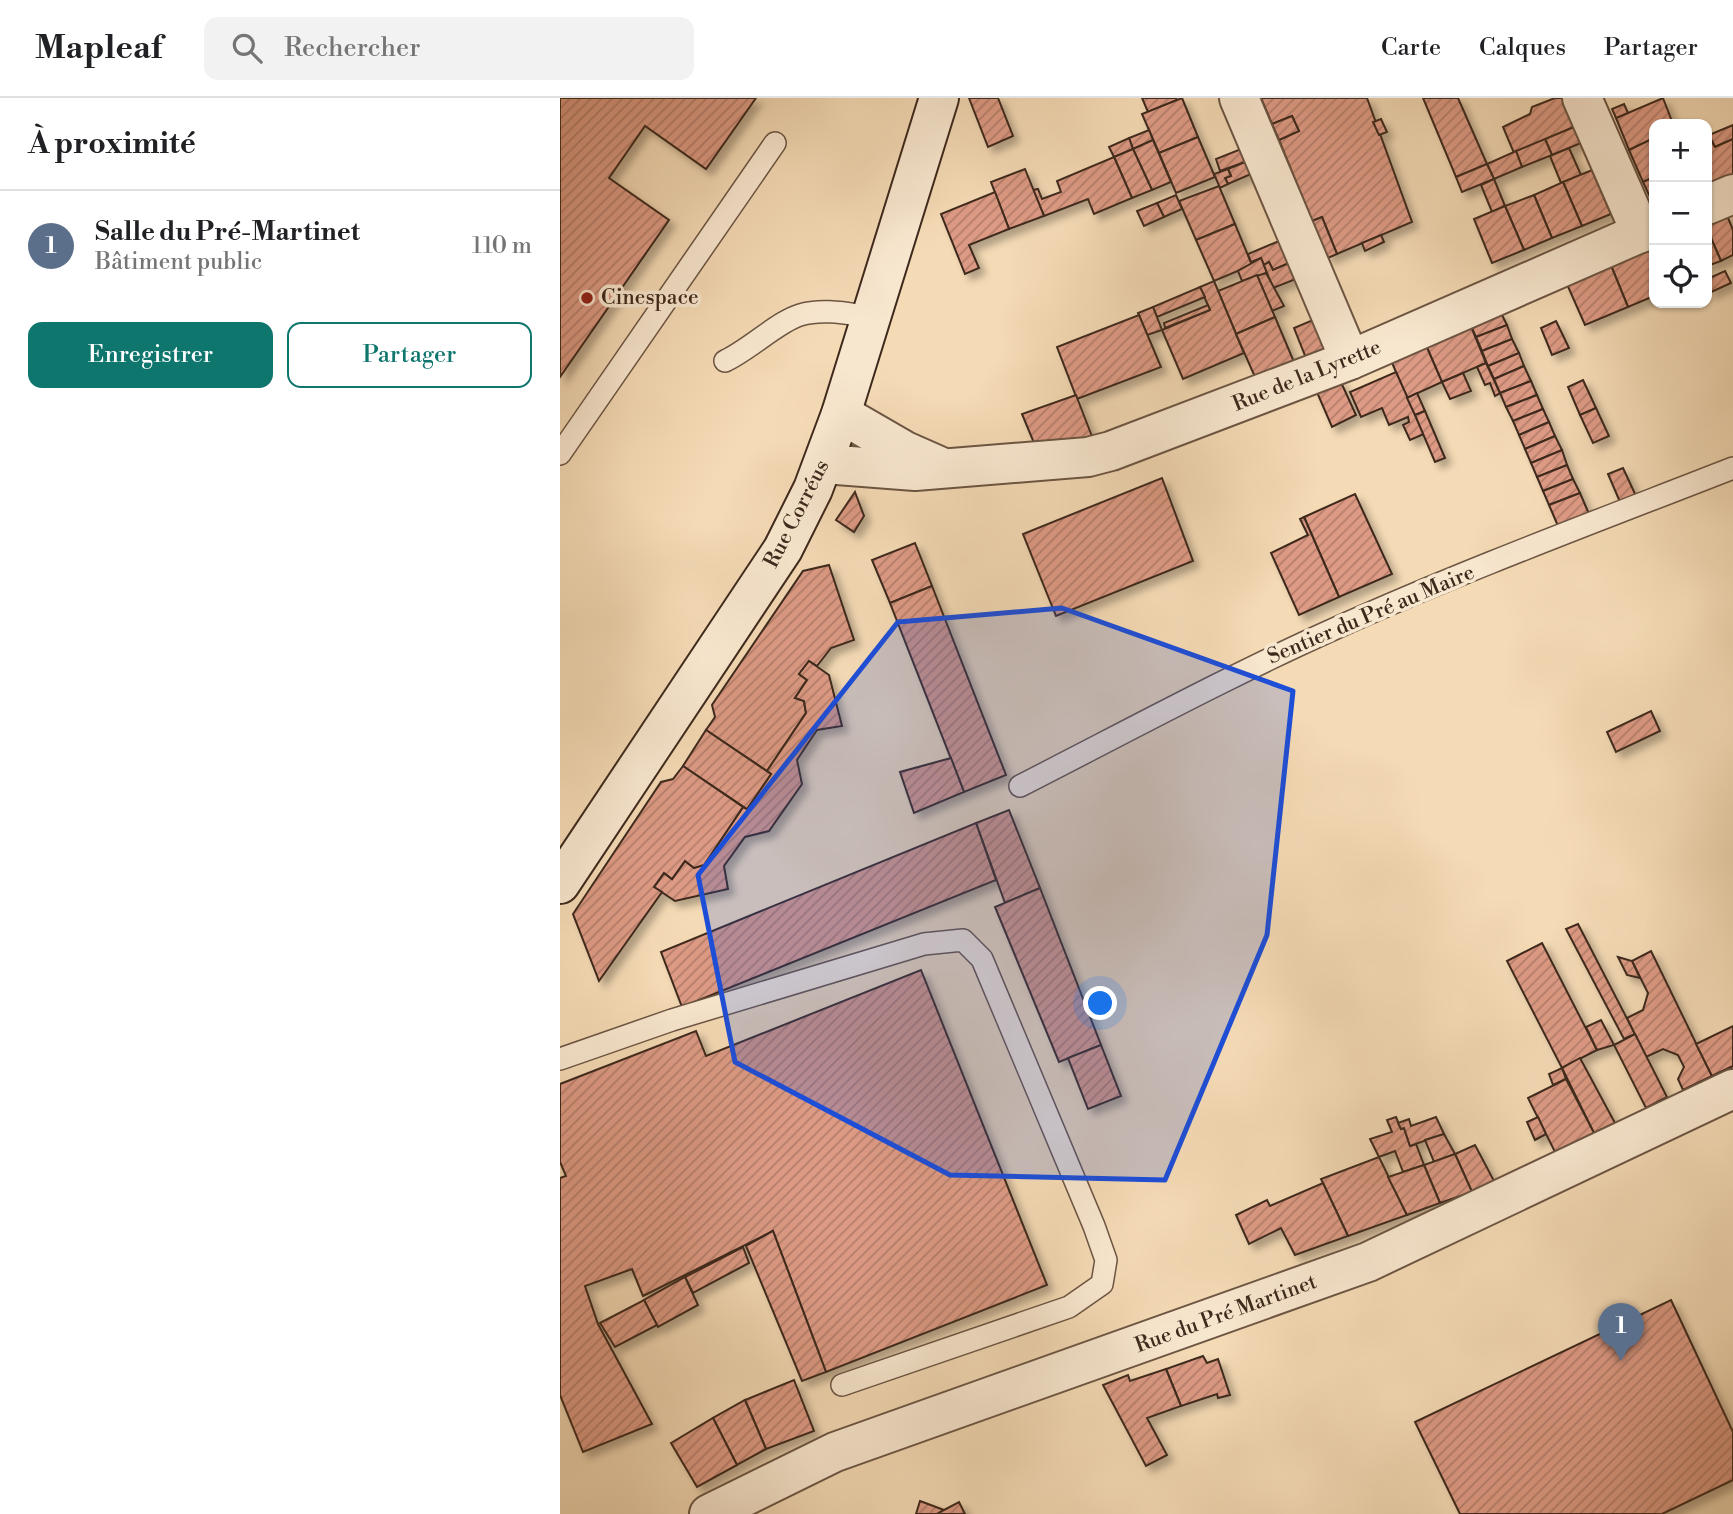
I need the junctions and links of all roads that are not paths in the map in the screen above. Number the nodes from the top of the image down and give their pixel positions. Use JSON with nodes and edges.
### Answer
{"nodes":[{"id":1,"x":939,"y":98,"type":"edge"},
{"id":2,"x":1239,"y":98,"type":"edge"},
{"id":3,"x":1582,"y":98,"type":"edge"},
{"id":4,"x":775,"y":144,"type":"dead end"},
{"id":5,"x":1733,"y":194,"type":"edge"},
{"id":6,"x":1712,"y":203,"type":"edge"},
{"id":7,"x":1647,"y":230,"type":"edge"},
{"id":8,"x":872,"y":317,"type":"junction"},
{"id":9,"x":1350,"y":360,"type":"junction"},
{"id":10,"x":725,"y":361,"type":"dead end"},
{"id":11,"x":841,"y":414,"type":"junction"},
{"id":12,"x":560,"y":454,"type":"edge"},
{"id":13,"x":824,"y":464,"type":"junction"},
{"id":14,"x":944,"y":467,"type":"junction"},
{"id":15,"x":1733,"y":468,"type":"edge"},
{"id":16,"x":1020,"y":786,"type":"dead end"},
{"id":17,"x":560,"y":884,"type":"edge"},
{"id":18,"x":560,"y":1059,"type":"edge"},
{"id":19,"x":1733,"y":1089,"type":"edge"},
{"id":20,"x":842,"y":1385,"type":"dead end"},
{"id":21,"x":709,"y":1514,"type":"edge"}],
"edges":[{"from":1,"to":8,"type":"street","name":"Rue Corréus"},
{"from":2,"to":9,"type":"street"},
{"from":3,"to":7,"type":"street"},
{"from":4,"to":12,"type":"lane"},
{"from":5,"to":6,"type":"street"},
{"from":7,"to":9,"type":"street","name":"Rue de la Lyrette"},
{"from":8,"to":10,"type":"lane"},
{"from":8,"to":11,"type":"street","name":"Rue Corréus"},
{"from":9,"to":14,"type":"street","name":"Rue de la Lyrette"},
{"from":11,"to":13,"type":"street","name":"Rue Corréus"},
{"from":11,"to":14,"type":"street","name":"Rue de la Lyrette"},
{"from":13,"to":14,"type":"street","name":"Rue de la Lyrette"},
{"from":13,"to":17,"type":"street","name":"Rue Corréus"},
{"from":15,"to":16,"type":"lane","name":"Sentier du Pré au Maire"},
{"from":18,"to":20,"type":"lane"},
{"from":19,"to":21,"type":"street","name":"Rue du Pré Martinet"}]}
